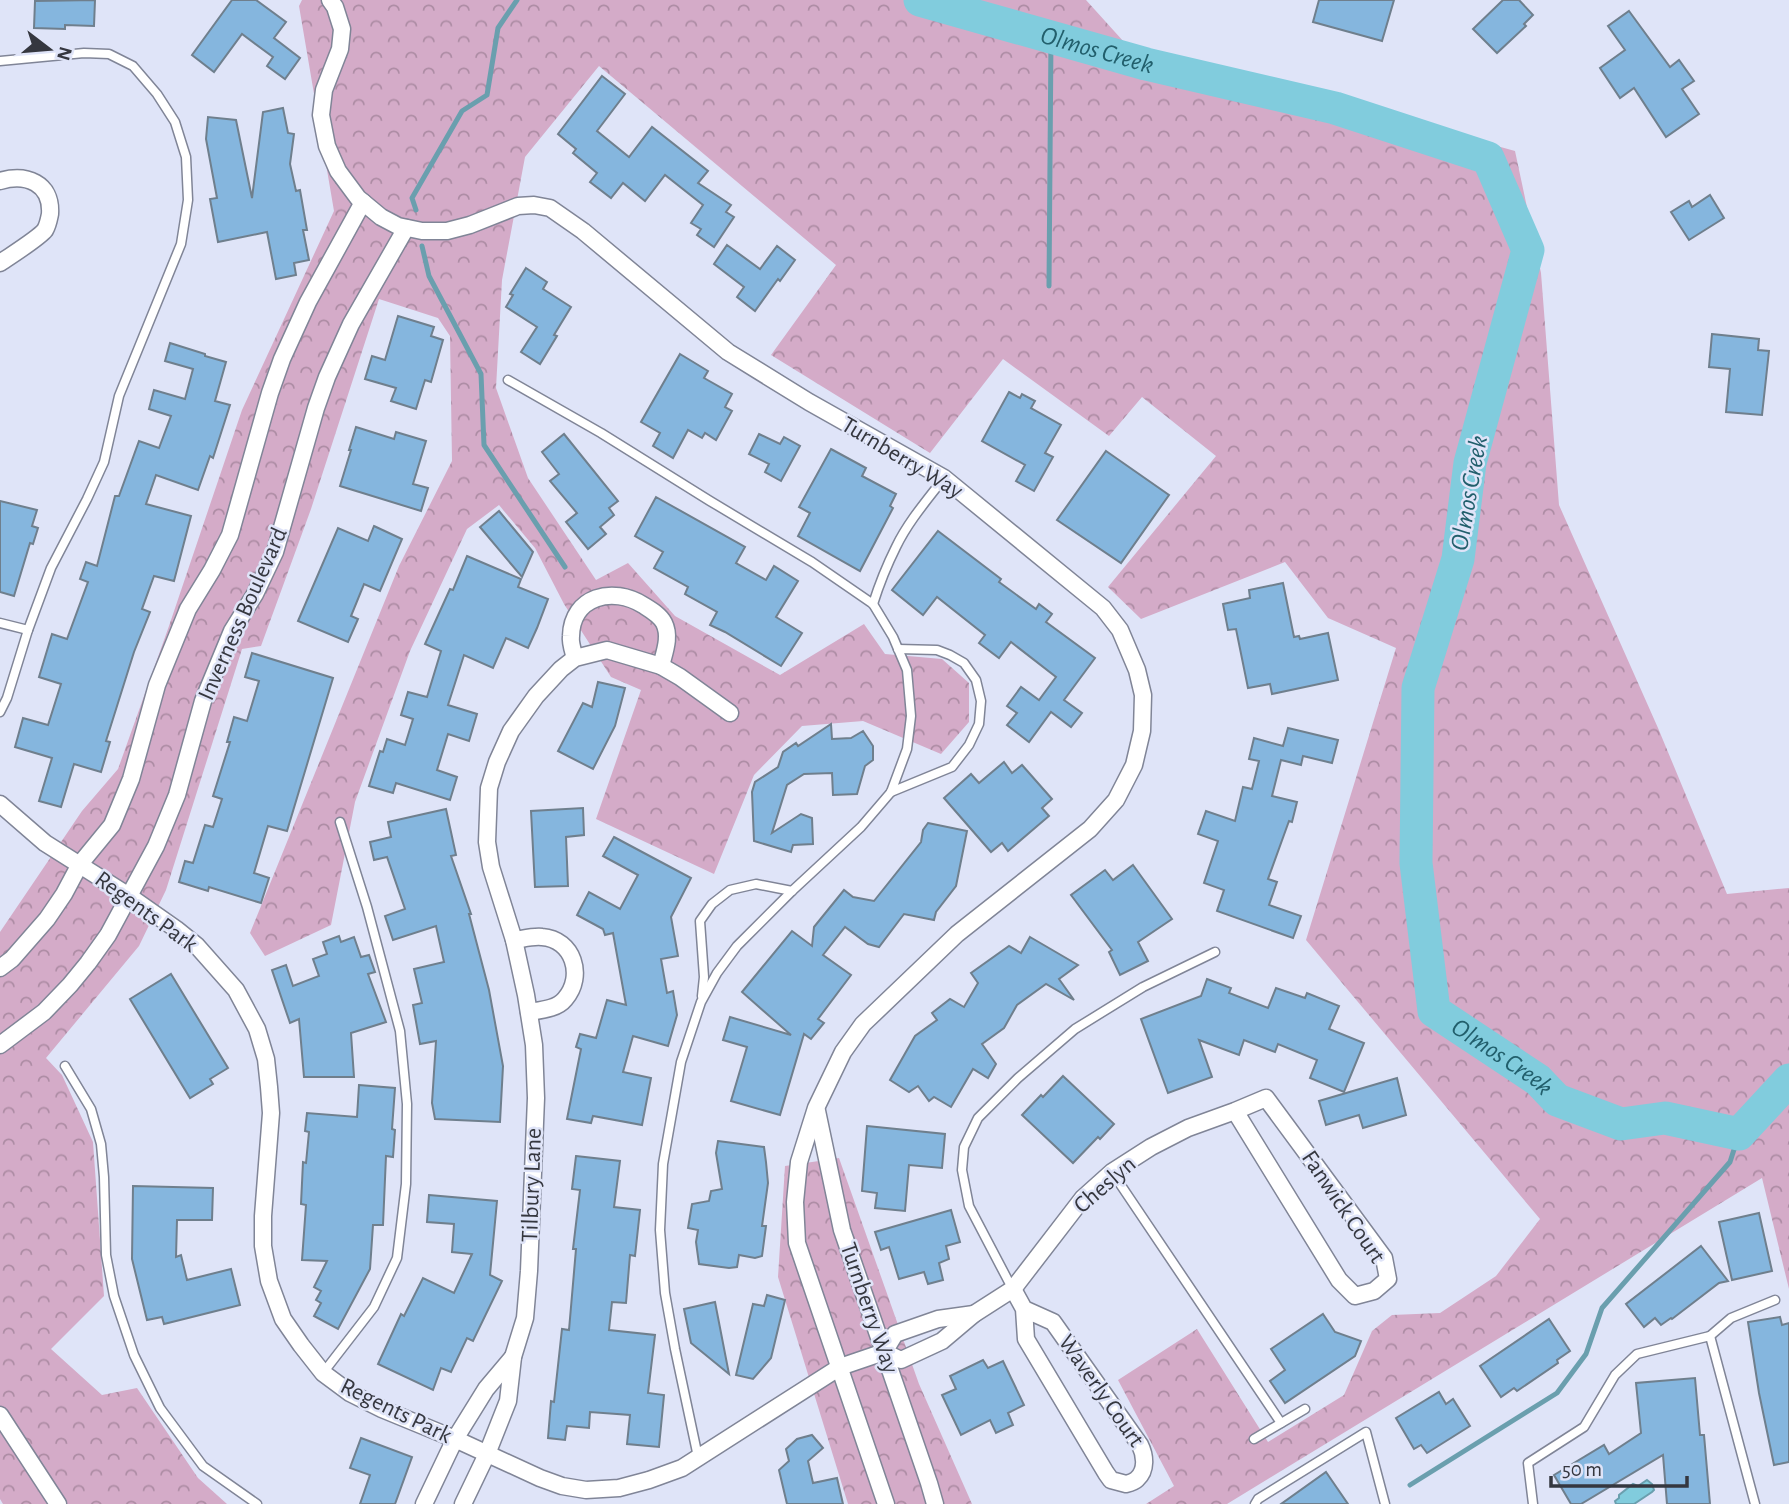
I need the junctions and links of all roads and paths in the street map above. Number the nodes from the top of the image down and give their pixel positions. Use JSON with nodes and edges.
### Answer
{"nodes":[{"id":1,"x":330,"y":0,"type":"edge"},
{"id":2,"x":0,"y":61,"type":"edge"},
{"id":3,"x":0,"y":181,"type":"edge"},
{"id":4,"x":363,"y":202,"type":"junction"},
{"id":5,"x":406,"y":228,"type":"junction"},
{"id":6,"x":0,"y":263,"type":"edge"},
{"id":7,"x":508,"y":380,"type":"dead end"},
{"id":8,"x":944,"y":478,"type":"junction"},
{"id":9,"x":873,"y":604,"type":"junction"},
{"id":10,"x":0,"y":623,"type":"edge"},
{"id":11,"x":29,"y":630,"type":"junction"},
{"id":12,"x":898,"y":649,"type":"junction"},
{"id":13,"x":575,"y":658,"type":"junction"},
{"id":14,"x":660,"y":666,"type":"junction"},
{"id":15,"x":0,"y":712,"type":"edge"},
{"id":16,"x":730,"y":713,"type":"dead end"},
{"id":17,"x":891,"y":792,"type":"junction"},
{"id":18,"x":0,"y":804,"type":"edge"},
{"id":19,"x":340,"y":822,"type":"dead end"},
{"id":20,"x":80,"y":864,"type":"junction"},
{"id":21,"x":792,"y":891,"type":"junction"},
{"id":22,"x":129,"y":896,"type":"junction"},
{"id":23,"x":514,"y":940,"type":"junction"},
{"id":24,"x":1215,"y":952,"type":"dead end"},
{"id":25,"x":0,"y":968,"type":"edge"},
{"id":26,"x":701,"y":1002,"type":"junction"},
{"id":27,"x":529,"y":1012,"type":"junction"},
{"id":28,"x":0,"y":1045,"type":"edge"},
{"id":29,"x":65,"y":1066,"type":"dead end"},
{"id":30,"x":1266,"y":1098,"type":"joint"},
{"id":31,"x":816,"y":1108,"type":"junction"},
{"id":32,"x":1235,"y":1111,"type":"junction"},
{"id":33,"x":1112,"y":1172,"type":"junction"},
{"id":34,"x":1013,"y":1289,"type":"junction"},
{"id":35,"x":1775,"y":1300,"type":"dead end"},
{"id":36,"x":1024,"y":1309,"type":"junction"},
{"id":37,"x":974,"y":1314,"type":"junction"},
{"id":38,"x":1710,"y":1336,"type":"junction"},
{"id":39,"x":884,"y":1352,"type":"junction"},
{"id":40,"x":513,"y":1357,"type":"junction"},
{"id":41,"x":840,"y":1367,"type":"junction"},
{"id":42,"x":323,"y":1373,"type":"junction"},
{"id":43,"x":1305,"y":1409,"type":"dead end"},
{"id":44,"x":0,"y":1415,"type":"edge"},
{"id":45,"x":1281,"y":1423,"type":"junction"},
{"id":46,"x":455,"y":1439,"type":"junction"},
{"id":47,"x":1254,"y":1439,"type":"dead end"},
{"id":48,"x":487,"y":1454,"type":"junction"},
{"id":49,"x":698,"y":1457,"type":"junction"},
{"id":50,"x":58,"y":1504,"type":"edge"},
{"id":51,"x":257,"y":1504,"type":"edge"},
{"id":52,"x":424,"y":1504,"type":"edge"},
{"id":53,"x":463,"y":1504,"type":"edge"},
{"id":54,"x":886,"y":1504,"type":"edge"},
{"id":55,"x":934,"y":1504,"type":"edge"},
{"id":56,"x":1255,"y":1504,"type":"edge"},
{"id":57,"x":1385,"y":1504,"type":"edge"},
{"id":58,"x":1533,"y":1504,"type":"edge"},
{"id":59,"x":1755,"y":1504,"type":"edge"}],
"edges":[{"from":1,"to":4,"type":"street","name":"Turnberry Way"},
{"from":2,"to":11,"type":"lane"},
{"from":3,"to":6,"type":"street"},
{"from":4,"to":5,"type":"street","name":"Turnberry Way"},
{"from":4,"to":20,"type":"street","name":"Inverness Boulevard"},
{"from":5,"to":8,"type":"street","name":"Turnberry Way"},
{"from":5,"to":22,"type":"street","name":"Inverness Boulevard"},
{"from":7,"to":9,"type":"lane"},
{"from":8,"to":9,"type":"lane"},
{"from":8,"to":31,"type":"street","name":"Turnberry Way"},
{"from":9,"to":12,"type":"lane"},
{"from":10,"to":11,"type":"lane"},
{"from":11,"to":15,"type":"lane"},
{"from":12,"to":17,"type":"lane"},
{"from":12,"to":17,"type":"lane"},
{"from":13,"to":14,"type":"street"},
{"from":13,"to":14,"type":"street"},
{"from":13,"to":23,"type":"street","name":"Tilbury Lane"},
{"from":14,"to":16,"type":"street"},
{"from":17,"to":21,"type":"lane"},
{"from":18,"to":20,"type":"street","name":"Regents Park"},
{"from":19,"to":42,"type":"lane"},
{"from":20,"to":22,"type":"street","name":"Regents Park"},
{"from":20,"to":25,"type":"street","name":"Inverness Boulevard"},
{"from":21,"to":26,"type":"lane"},
{"from":21,"to":26,"type":"lane"},
{"from":22,"to":28,"type":"street","name":"Inverness Boulevard"},
{"from":22,"to":42,"type":"street","name":"Regents Park"},
{"from":23,"to":27,"type":"street","name":"Tilbury Lane"},
{"from":23,"to":27,"type":"street"},
{"from":24,"to":34,"type":"lane"},
{"from":26,"to":49,"type":"lane"},
{"from":27,"to":40,"type":"street","name":"Tilbury Lane"},
{"from":29,"to":51,"type":"lane"},
{"from":30,"to":32,"type":"street","name":"Cheslyn"},
{"from":30,"to":32,"type":"street","name":"Fanwick Court"},
{"from":31,"to":39,"type":"street","name":"Turnberry Way"},
{"from":31,"to":41,"type":"street","name":"Turnberry Way"},
{"from":32,"to":33,"type":"street","name":"Cheslyn"},
{"from":33,"to":34,"type":"street","name":"Cheslyn"},
{"from":33,"to":45,"type":"lane"},
{"from":34,"to":36,"type":"street","name":"Waverly Court"},
{"from":34,"to":37,"type":"street","name":"Cheslyn"},
{"from":35,"to":38,"type":"lane"},
{"from":36,"to":36,"type":"street","name":"Waverly Court"},
{"from":37,"to":39,"type":"street","name":"Cheslyn"},
{"from":37,"to":39,"type":"street","name":"Cheslyn"},
{"from":38,"to":58,"type":"lane"},
{"from":38,"to":59,"type":"lane"},
{"from":39,"to":41,"type":"street","name":"Regents Park"},
{"from":39,"to":55,"type":"street","name":"Turnberry Way"},
{"from":40,"to":46,"type":"street","name":"Tilbury Lane"},
{"from":40,"to":48,"type":"street","name":"Tilbury Lane"},
{"from":41,"to":49,"type":"street","name":"Regents Park"},
{"from":41,"to":54,"type":"street","name":"Turnberry Way"},
{"from":42,"to":46,"type":"street","name":"Regents Park"},
{"from":43,"to":45,"type":"lane"},
{"from":44,"to":50,"type":"street"},
{"from":45,"to":47,"type":"lane"},
{"from":46,"to":48,"type":"street","name":"Regents Park"},
{"from":46,"to":52,"type":"street","name":"Tilbury Lane"},
{"from":48,"to":49,"type":"street","name":"Regents Park"},
{"from":48,"to":53,"type":"street","name":"Tilbury Lane"},
{"from":56,"to":57,"type":"lane"}]}
